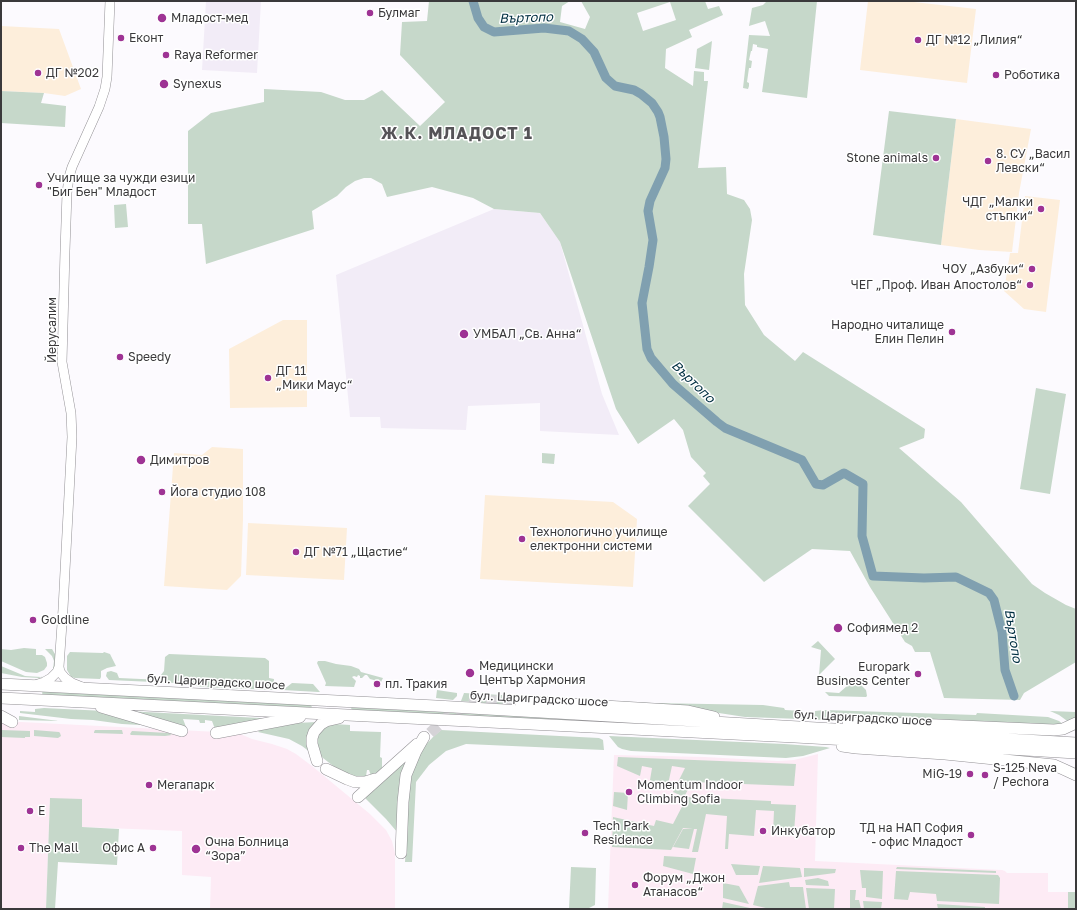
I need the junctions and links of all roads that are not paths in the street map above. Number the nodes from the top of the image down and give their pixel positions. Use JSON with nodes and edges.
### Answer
{"nodes":[{"id":1,"x":110,"y":1,"type":"edge"},
{"id":2,"x":59,"y":666,"type":"junction"},
{"id":3,"x":1,"y":684,"type":"edge"},
{"id":4,"x":32,"y":686,"type":"junction"},
{"id":5,"x":85,"y":688,"type":"junction"},
{"id":6,"x":1,"y":698,"type":"edge"},
{"id":7,"x":520,"y":701,"type":"tunnel mouth"},
{"id":8,"x":85,"y":702,"type":"junction"},
{"id":9,"x":319,"y":714,"type":"junction"},
{"id":10,"x":352,"y":715,"type":"junction"},
{"id":11,"x":1,"y":716,"type":"edge"},
{"id":12,"x":12,"y":722,"type":"dead end"},
{"id":13,"x":1076,"y":723,"type":"edge"},
{"id":14,"x":746,"y":724,"type":"junction"},
{"id":15,"x":801,"y":727,"type":"junction"},
{"id":16,"x":182,"y":731,"type":"dead end"},
{"id":17,"x":216,"y":732,"type":"dead end"},
{"id":18,"x":795,"y":737,"type":"junction"},
{"id":19,"x":975,"y":742,"type":"junction"},
{"id":20,"x":1076,"y":743,"type":"edge"},
{"id":21,"x":1076,"y":753,"type":"edge"},
{"id":22,"x":317,"y":761,"type":"dead end"},
{"id":23,"x":326,"y":769,"type":"dead end"},
{"id":24,"x":1076,"y":775,"type":"edge"},
{"id":25,"x":380,"y":777,"type":"junction"},
{"id":26,"x":358,"y":797,"type":"dead end"},
{"id":27,"x":401,"y":853,"type":"dead end"}],
"edges":[{"from":1,"to":2,"type":"street","name":"Йерусалим"},
{"from":2,"to":4,"type":"street"},
{"from":2,"to":5,"type":"street"},
{"from":3,"to":4,"type":"highway","name":"бул. Цариградско шосе"},
{"from":4,"to":5,"type":"highway","name":"бул. Цариградско шосе"},
{"from":5,"to":14,"type":"highway","name":"бул. Цариградско шосе"},
{"from":6,"to":8,"type":"highway","name":"бул. Цариградско шосе"},
{"from":7,"to":14,"type":"highway"},
{"from":8,"to":9,"type":"highway","name":"бул. Цариградско шосе"},
{"from":8,"to":16,"type":"highway"},
{"from":9,"to":10,"type":"highway","name":"бул. Цариградско шосе"},
{"from":9,"to":17,"type":"highway"},
{"from":10,"to":18,"type":"highway","name":"бул. Цариградско шосе"},
{"from":10,"to":22,"type":"highway"},
{"from":11,"to":12,"type":"highway"},
{"from":13,"to":15,"type":"highway"},
{"from":14,"to":15,"type":"highway","name":"бул. Цариградско шосе"},
{"from":15,"to":19,"type":"highway","name":"бул. Цариградско шосе"},
{"from":18,"to":19,"type":"highway","name":"бул. Цариградско шосе"},
{"from":18,"to":24,"type":"highway"},
{"from":19,"to":20,"type":"highway","name":"бул. Цариградско шосе"},
{"from":19,"to":21,"type":"highway","name":"бул. Цариградско шосе"},
{"from":23,"to":25,"type":"highway"},
{"from":25,"to":26,"type":"highway"},
{"from":25,"to":27,"type":"highway"}]}
